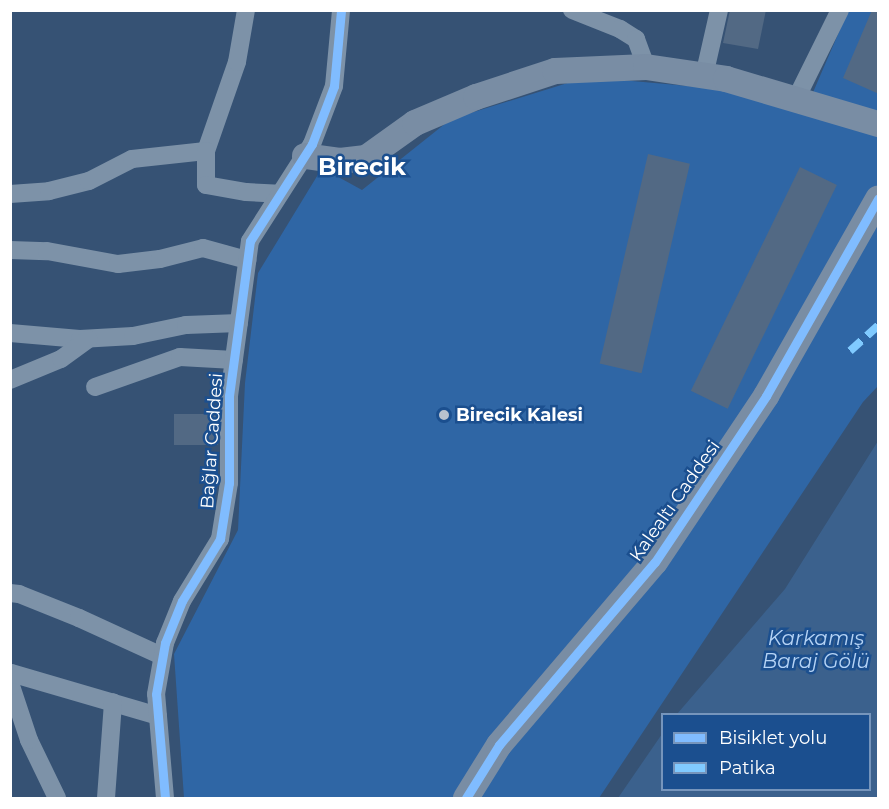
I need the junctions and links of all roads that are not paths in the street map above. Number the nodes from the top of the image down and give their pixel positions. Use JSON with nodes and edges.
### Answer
{"nodes":[{"id":1,"x":246,"y":10,"type":"edge"},
{"id":2,"x":341,"y":10,"type":"edge"},
{"id":3,"x":572,"y":10,"type":"edge"},
{"id":4,"x":719,"y":10,"type":"edge"},
{"id":5,"x":840,"y":10,"type":"edge"},
{"id":6,"x":646,"y":67,"type":"junction"},
{"id":7,"x":704,"y":76,"type":"junction"},
{"id":8,"x":796,"y":99,"type":"junction"},
{"id":9,"x":879,"y":124,"type":"edge"},
{"id":10,"x":206,"y":151,"type":"junction"},
{"id":11,"x":305,"y":156,"type":"junction"},
{"id":12,"x":10,"y":194,"type":"edge"},
{"id":13,"x":279,"y":194,"type":"junction"},
{"id":14,"x":879,"y":199,"type":"edge"},
{"id":15,"x":10,"y":250,"type":"edge"},
{"id":16,"x":247,"y":260,"type":"junction"},
{"id":17,"x":239,"y":323,"type":"junction"},
{"id":18,"x":10,"y":333,"type":"edge"},
{"id":19,"x":89,"y":339,"type":"junction"},
{"id":20,"x":234,"y":360,"type":"junction"},
{"id":21,"x":10,"y":380,"type":"edge"},
{"id":22,"x":95,"y":387,"type":"dead end"},
{"id":23,"x":10,"y":593,"type":"edge"},
{"id":24,"x":162,"y":656,"type":"junction"},
{"id":25,"x":113,"y":702,"type":"junction"},
{"id":26,"x":158,"y":716,"type":"junction"},
{"id":27,"x":57,"y":798,"type":"edge"},
{"id":28,"x":106,"y":798,"type":"edge"},
{"id":29,"x":165,"y":798,"type":"edge"},
{"id":30,"x":466,"y":798,"type":"edge"}],
"edges":[{"from":1,"to":10,"type":"street"},
{"from":2,"to":11,"type":"street","name":"Bağlar Caddesi"},
{"from":3,"to":6,"type":"street"},
{"from":4,"to":7,"type":"street"},
{"from":5,"to":8,"type":"street"},
{"from":6,"to":7,"type":"street"},
{"from":6,"to":11,"type":"street"},
{"from":7,"to":8,"type":"street"},
{"from":8,"to":9,"type":"street"},
{"from":10,"to":12,"type":"street"},
{"from":10,"to":13,"type":"street"},
{"from":11,"to":13,"type":"street","name":"Bağlar Caddesi"},
{"from":13,"to":16,"type":"street","name":"Bağlar Caddesi"},
{"from":14,"to":30,"type":"street","name":"Kalealtı Caddesi"},
{"from":15,"to":16,"type":"street"},
{"from":16,"to":17,"type":"street","name":"Bağlar Caddesi"},
{"from":17,"to":19,"type":"street"},
{"from":17,"to":20,"type":"street","name":"Bağlar Caddesi"},
{"from":18,"to":19,"type":"street"},
{"from":19,"to":21,"type":"street"},
{"from":20,"to":22,"type":"street"},
{"from":20,"to":24,"type":"street","name":"Bağlar Caddesi"},
{"from":23,"to":24,"type":"street"},
{"from":24,"to":26,"type":"street","name":"Bağlar Caddesi"},
{"from":25,"to":26,"type":"street"},
{"from":25,"to":27,"type":"street"},
{"from":25,"to":28,"type":"street"},
{"from":26,"to":29,"type":"street","name":"Bağlar Caddesi"}]}
